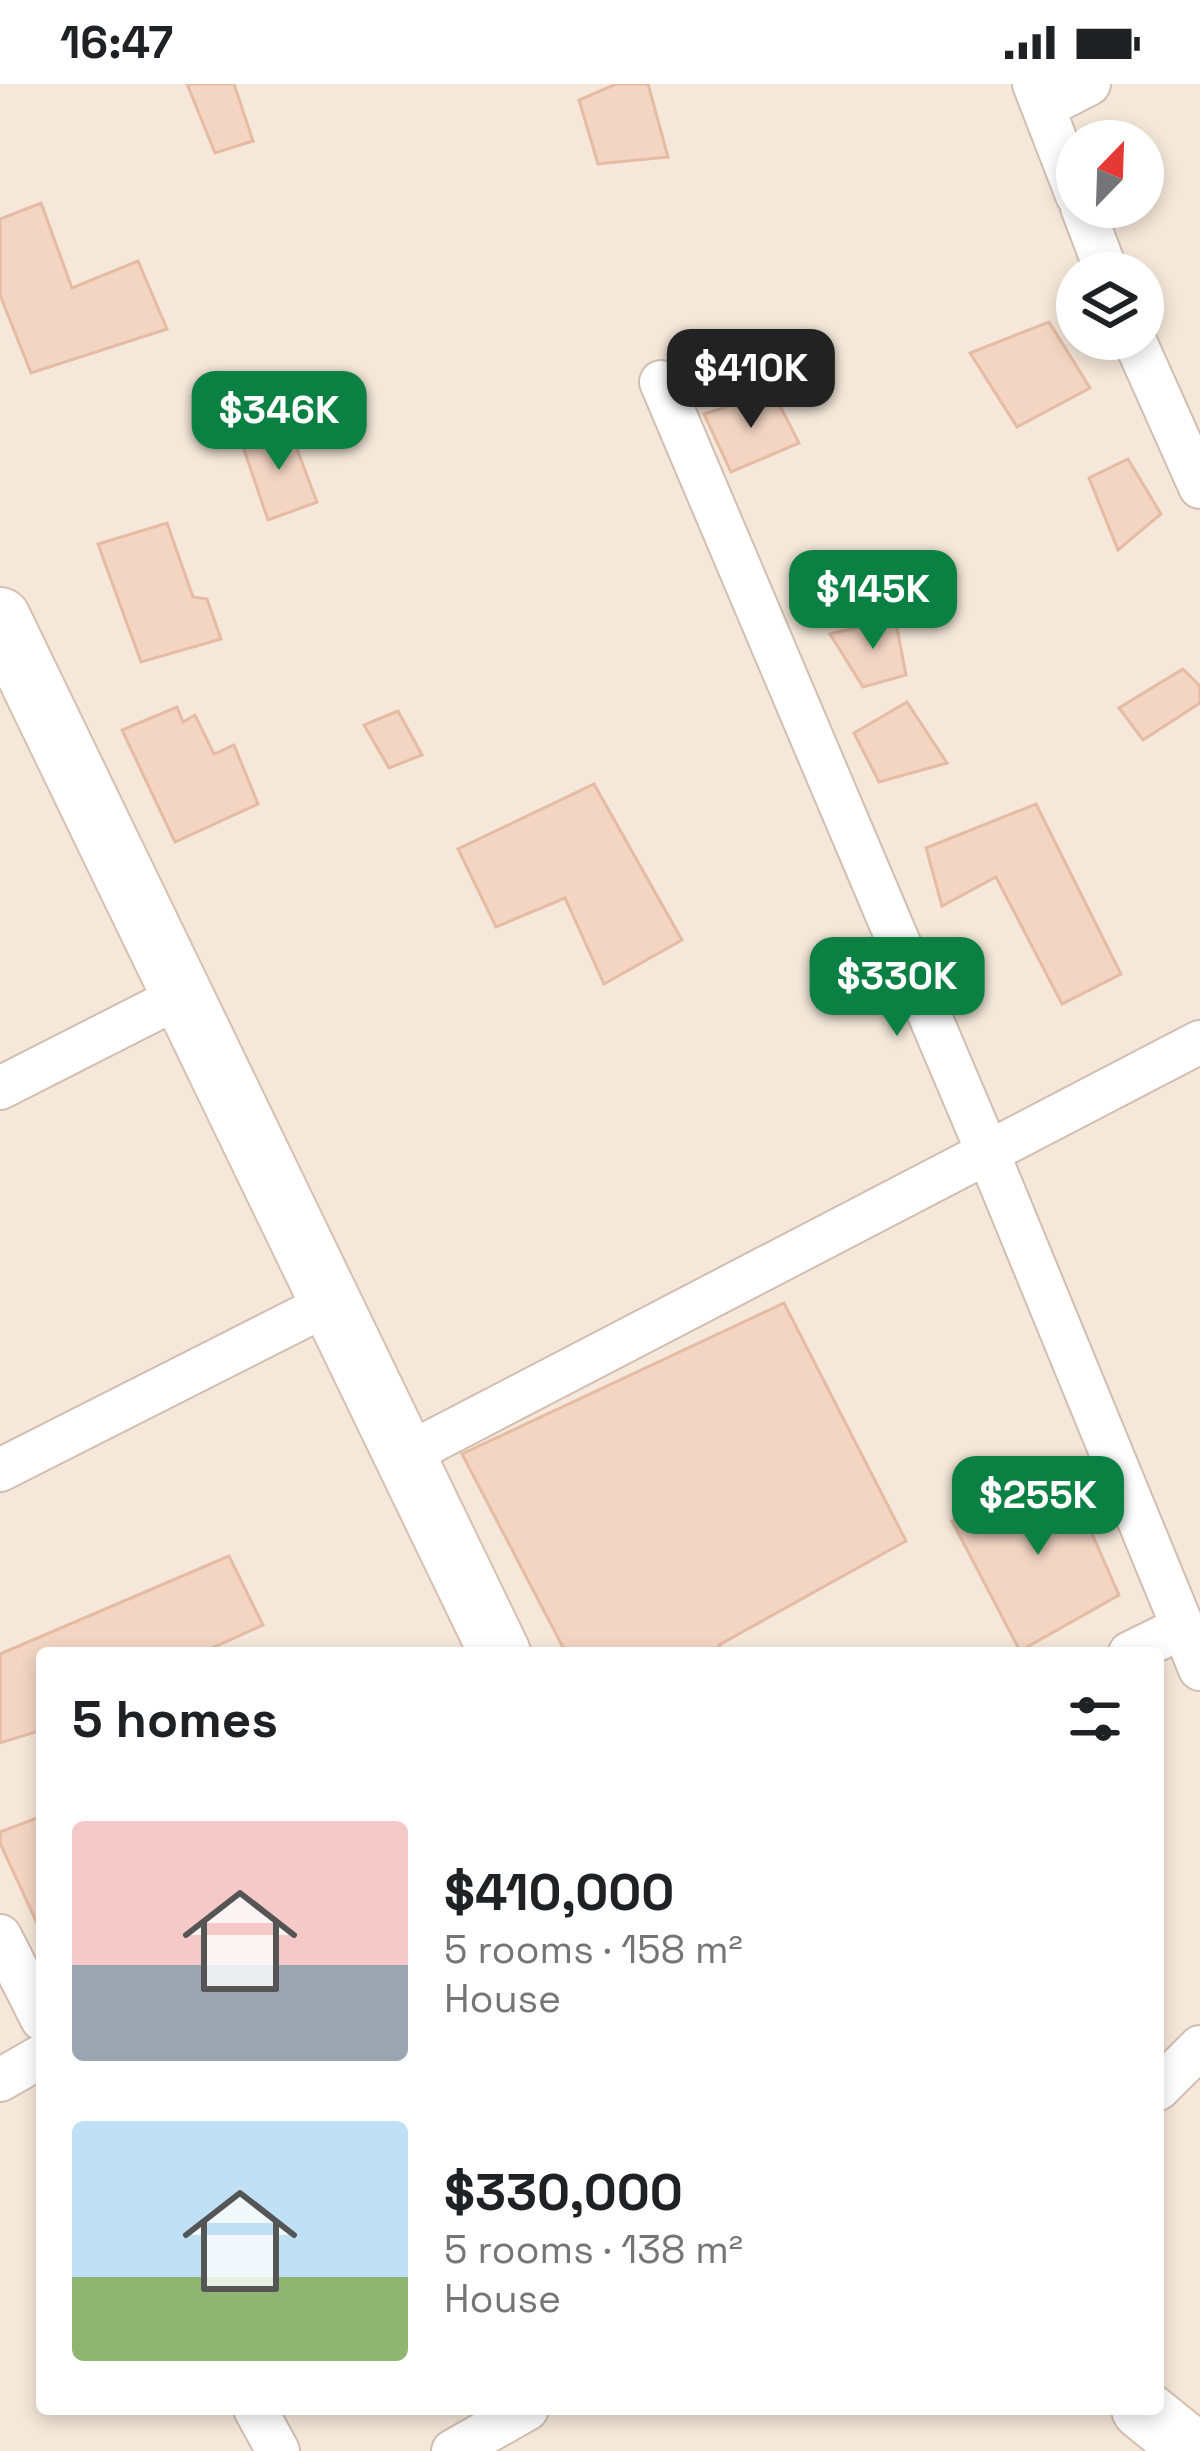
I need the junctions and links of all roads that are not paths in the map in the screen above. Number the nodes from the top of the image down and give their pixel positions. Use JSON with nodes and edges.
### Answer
{"nodes":[{"id":1,"x":1089,"y":84,"type":"edge"},
{"id":2,"x":1039,"y":96,"type":"edge"},
{"id":3,"x":1056,"y":140,"type":"edge"},
{"id":4,"x":1143,"y":360,"type":"edge"},
{"id":5,"x":661,"y":382,"type":"dead end"},
{"id":6,"x":1200,"y":487,"type":"edge"},
{"id":7,"x":0,"y":618,"type":"edge"},
{"id":8,"x":183,"y":995,"type":"junction"},
{"id":9,"x":1200,"y":1042,"type":"edge"},
{"id":10,"x":0,"y":1088,"type":"edge"},
{"id":11,"x":988,"y":1154,"type":"junction"},
{"id":12,"x":332,"y":1303,"type":"junction"},
{"id":13,"x":406,"y":1455,"type":"junction"},
{"id":14,"x":0,"y":1470,"type":"edge"},
{"id":15,"x":1183,"y":1627,"type":"junction"},
{"id":16,"x":497,"y":1647,"type":"edge"},
{"id":17,"x":1142,"y":1647,"type":"edge"},
{"id":18,"x":1200,"y":1669,"type":"edge"},
{"id":19,"x":0,"y":1936,"type":"edge"},
{"id":20,"x":36,"y":2007,"type":"edge"},
{"id":21,"x":1200,"y":2047,"type":"edge"},
{"id":22,"x":36,"y":2059,"type":"edge"},
{"id":23,"x":0,"y":2080,"type":"edge"},
{"id":24,"x":1164,"y":2083,"type":"edge"},
{"id":25,"x":258,"y":2415,"type":"edge"},
{"id":26,"x":516,"y":2415,"type":"edge"},
{"id":27,"x":1149,"y":2415,"type":"edge"},
{"id":28,"x":278,"y":2451,"type":"edge"},
{"id":29,"x":453,"y":2451,"type":"edge"},
{"id":30,"x":1194,"y":2451,"type":"edge"}],
"edges":[{"from":1,"to":2,"type":"street"},
{"from":2,"to":3,"type":"street"},
{"from":4,"to":6,"type":"street"},
{"from":5,"to":11,"type":"street"},
{"from":7,"to":8,"type":"main road"},
{"from":8,"to":10,"type":"street"},
{"from":8,"to":12,"type":"main road"},
{"from":9,"to":11,"type":"street"},
{"from":11,"to":13,"type":"street"},
{"from":11,"to":15,"type":"street"},
{"from":12,"to":13,"type":"main road"},
{"from":12,"to":14,"type":"street"},
{"from":13,"to":16,"type":"main road"},
{"from":15,"to":17,"type":"street"},
{"from":15,"to":18,"type":"street"},
{"from":19,"to":20,"type":"street"},
{"from":21,"to":24,"type":"street"},
{"from":22,"to":23,"type":"street"},
{"from":25,"to":28,"type":"street"},
{"from":26,"to":29,"type":"street"},
{"from":27,"to":30,"type":"main road"}]}
